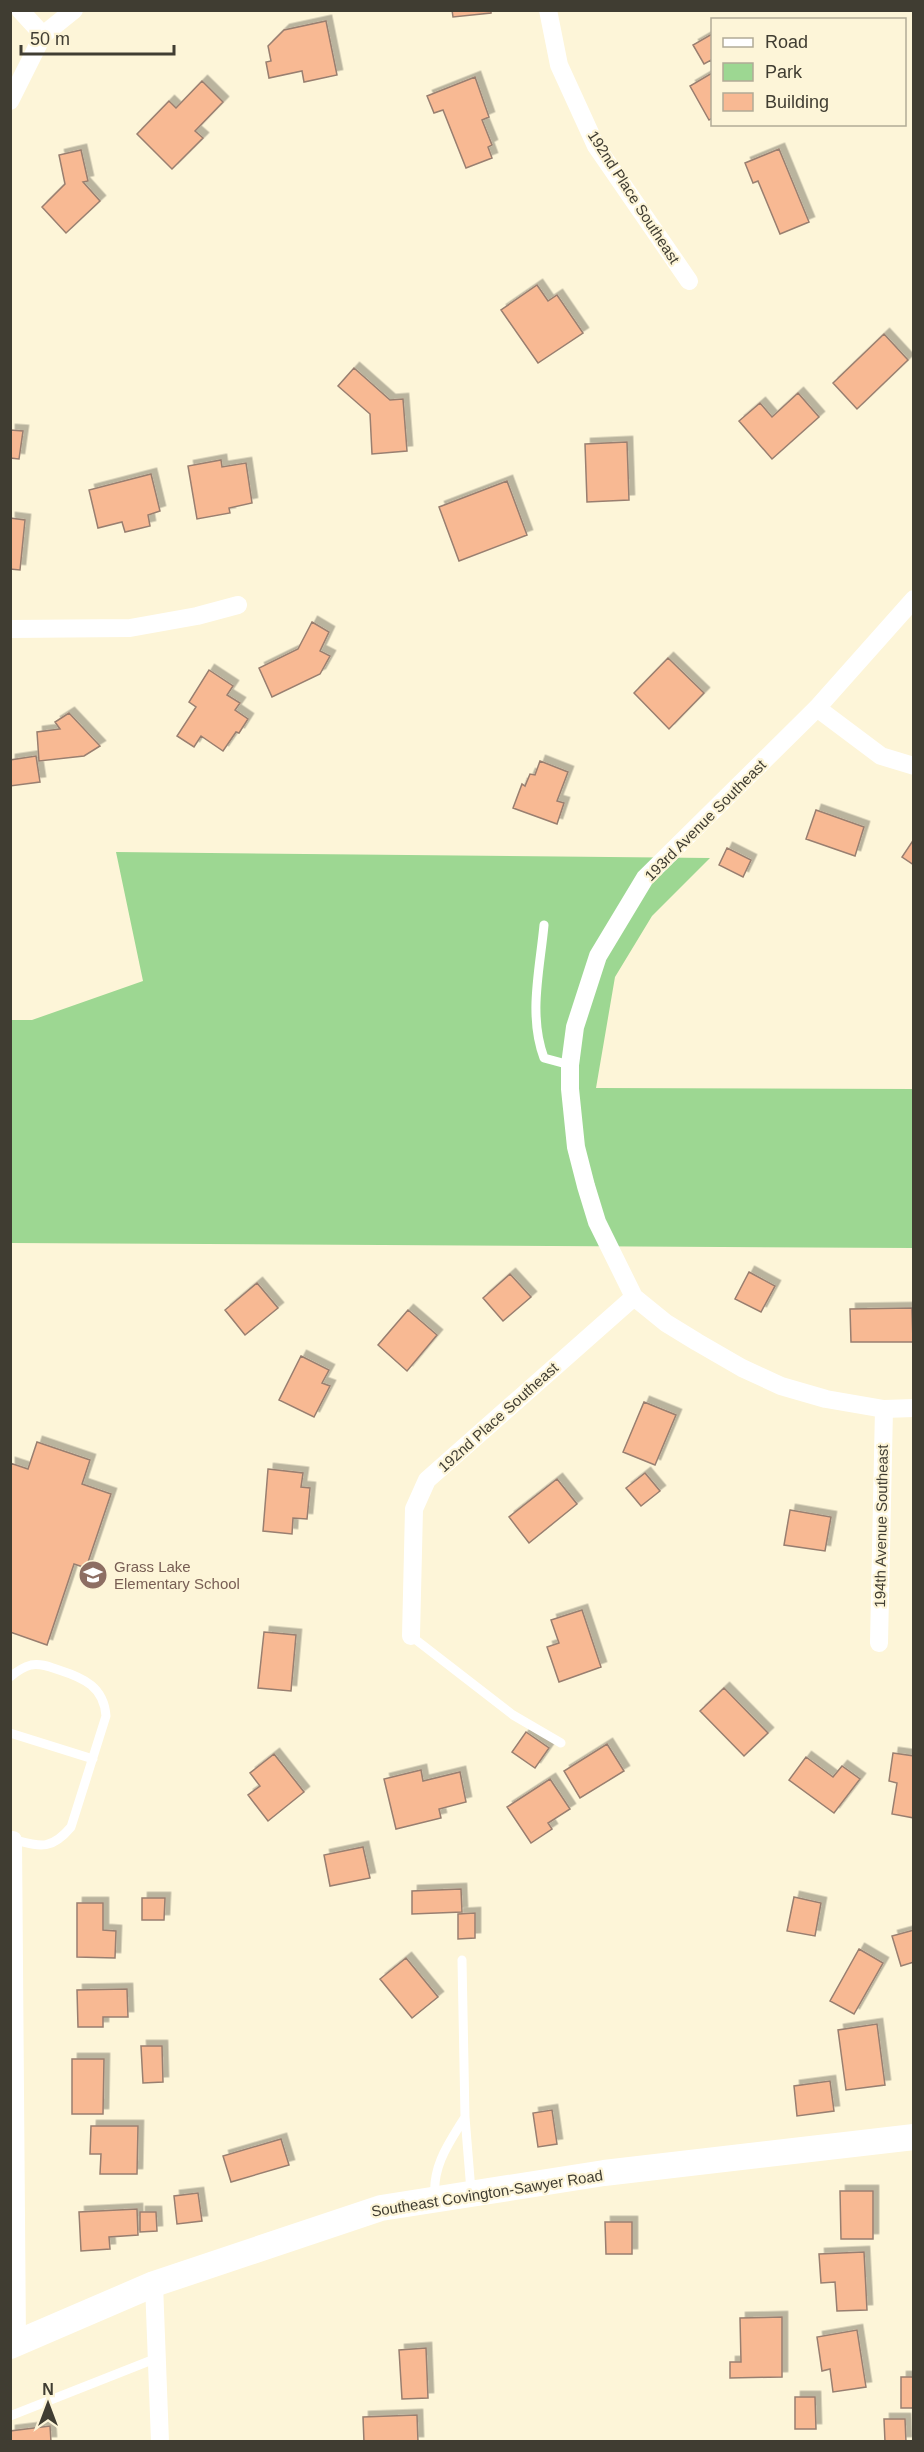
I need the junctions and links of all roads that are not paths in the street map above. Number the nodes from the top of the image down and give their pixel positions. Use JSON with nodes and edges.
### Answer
{"nodes":[{"id":1,"x":20,"y":10,"type":"edge"},
{"id":2,"x":74,"y":10,"type":"edge"},
{"id":3,"x":548,"y":10,"type":"edge"},
{"id":4,"x":43,"y":35,"type":"junction"},
{"id":5,"x":10,"y":101,"type":"edge"},
{"id":6,"x":689,"y":281,"type":"dead end"},
{"id":7,"x":914,"y":599,"type":"edge"},
{"id":8,"x":238,"y":605,"type":"dead end"},
{"id":9,"x":10,"y":629,"type":"edge"},
{"id":10,"x":818,"y":708,"type":"junction"},
{"id":11,"x":914,"y":766,"type":"edge"},
{"id":12,"x":544,"y":925,"type":"dead end"},
{"id":13,"x":570,"y":1065,"type":"junction"},
{"id":14,"x":634,"y":1297,"type":"junction"},
{"id":15,"x":914,"y":1408,"type":"edge"},
{"id":16,"x":884,"y":1409,"type":"junction"},
{"id":17,"x":411,"y":1636,"type":"joint"},
{"id":18,"x":879,"y":1643,"type":"dead end"},
{"id":19,"x":10,"y":1677,"type":"edge"},
{"id":20,"x":10,"y":1733,"type":"edge"},
{"id":21,"x":561,"y":1743,"type":"dead end"},
{"id":22,"x":93,"y":1759,"type":"junction"},
{"id":23,"x":12,"y":1839,"type":"edge"},
{"id":24,"x":462,"y":1960,"type":"dead end"},
{"id":25,"x":465,"y":2117,"type":"junction"},
{"id":26,"x":914,"y":2137,"type":"edge"},
{"id":27,"x":471,"y":2194,"type":"junction"},
{"id":28,"x":435,"y":2200,"type":"junction"},
{"id":29,"x":154,"y":2284,"type":"junction"},
{"id":30,"x":14,"y":2345,"type":"edge"},
{"id":31,"x":157,"y":2358,"type":"junction"},
{"id":32,"x":10,"y":2416,"type":"edge"},
{"id":33,"x":160,"y":2442,"type":"edge"}],
"edges":[{"from":1,"to":4,"type":"street"},
{"from":2,"to":4,"type":"street"},
{"from":3,"to":6,"type":"street","name":"192nd Place Southeast"},
{"from":4,"to":5,"type":"street"},
{"from":7,"to":10,"type":"street","name":"193rd Avenue Southeast"},
{"from":8,"to":9,"type":"street"},
{"from":10,"to":11,"type":"street"},
{"from":10,"to":13,"type":"street","name":"193rd Avenue Southeast"},
{"from":12,"to":13,"type":"lane"},
{"from":13,"to":14,"type":"street","name":"193rd Avenue Southeast"},
{"from":14,"to":16,"type":"street","name":"193rd Avenue Southeast"},
{"from":14,"to":17,"type":"street","name":"192nd Place Southeast"},
{"from":15,"to":16,"type":"street","name":"193rd Avenue Southeast"},
{"from":16,"to":18,"type":"street","name":"194th Avenue Southeast"},
{"from":17,"to":21,"type":"lane"},
{"from":19,"to":22,"type":"lane"},
{"from":20,"to":22,"type":"lane"},
{"from":22,"to":23,"type":"lane"},
{"from":23,"to":30,"type":"street"},
{"from":24,"to":25,"type":"lane"},
{"from":25,"to":27,"type":"lane"},
{"from":25,"to":28,"type":"lane"},
{"from":26,"to":27,"type":"street","name":"Southeast Covington-Sawyer Road"},
{"from":27,"to":28,"type":"street","name":"Southeast Covington-Sawyer Road"},
{"from":28,"to":29,"type":"street","name":"Southeast Covington-Sawyer Road"},
{"from":29,"to":30,"type":"street","name":"Southeast Covington-Sawyer Road"},
{"from":29,"to":31,"type":"street"},
{"from":31,"to":32,"type":"lane"},
{"from":31,"to":33,"type":"street"}]}
